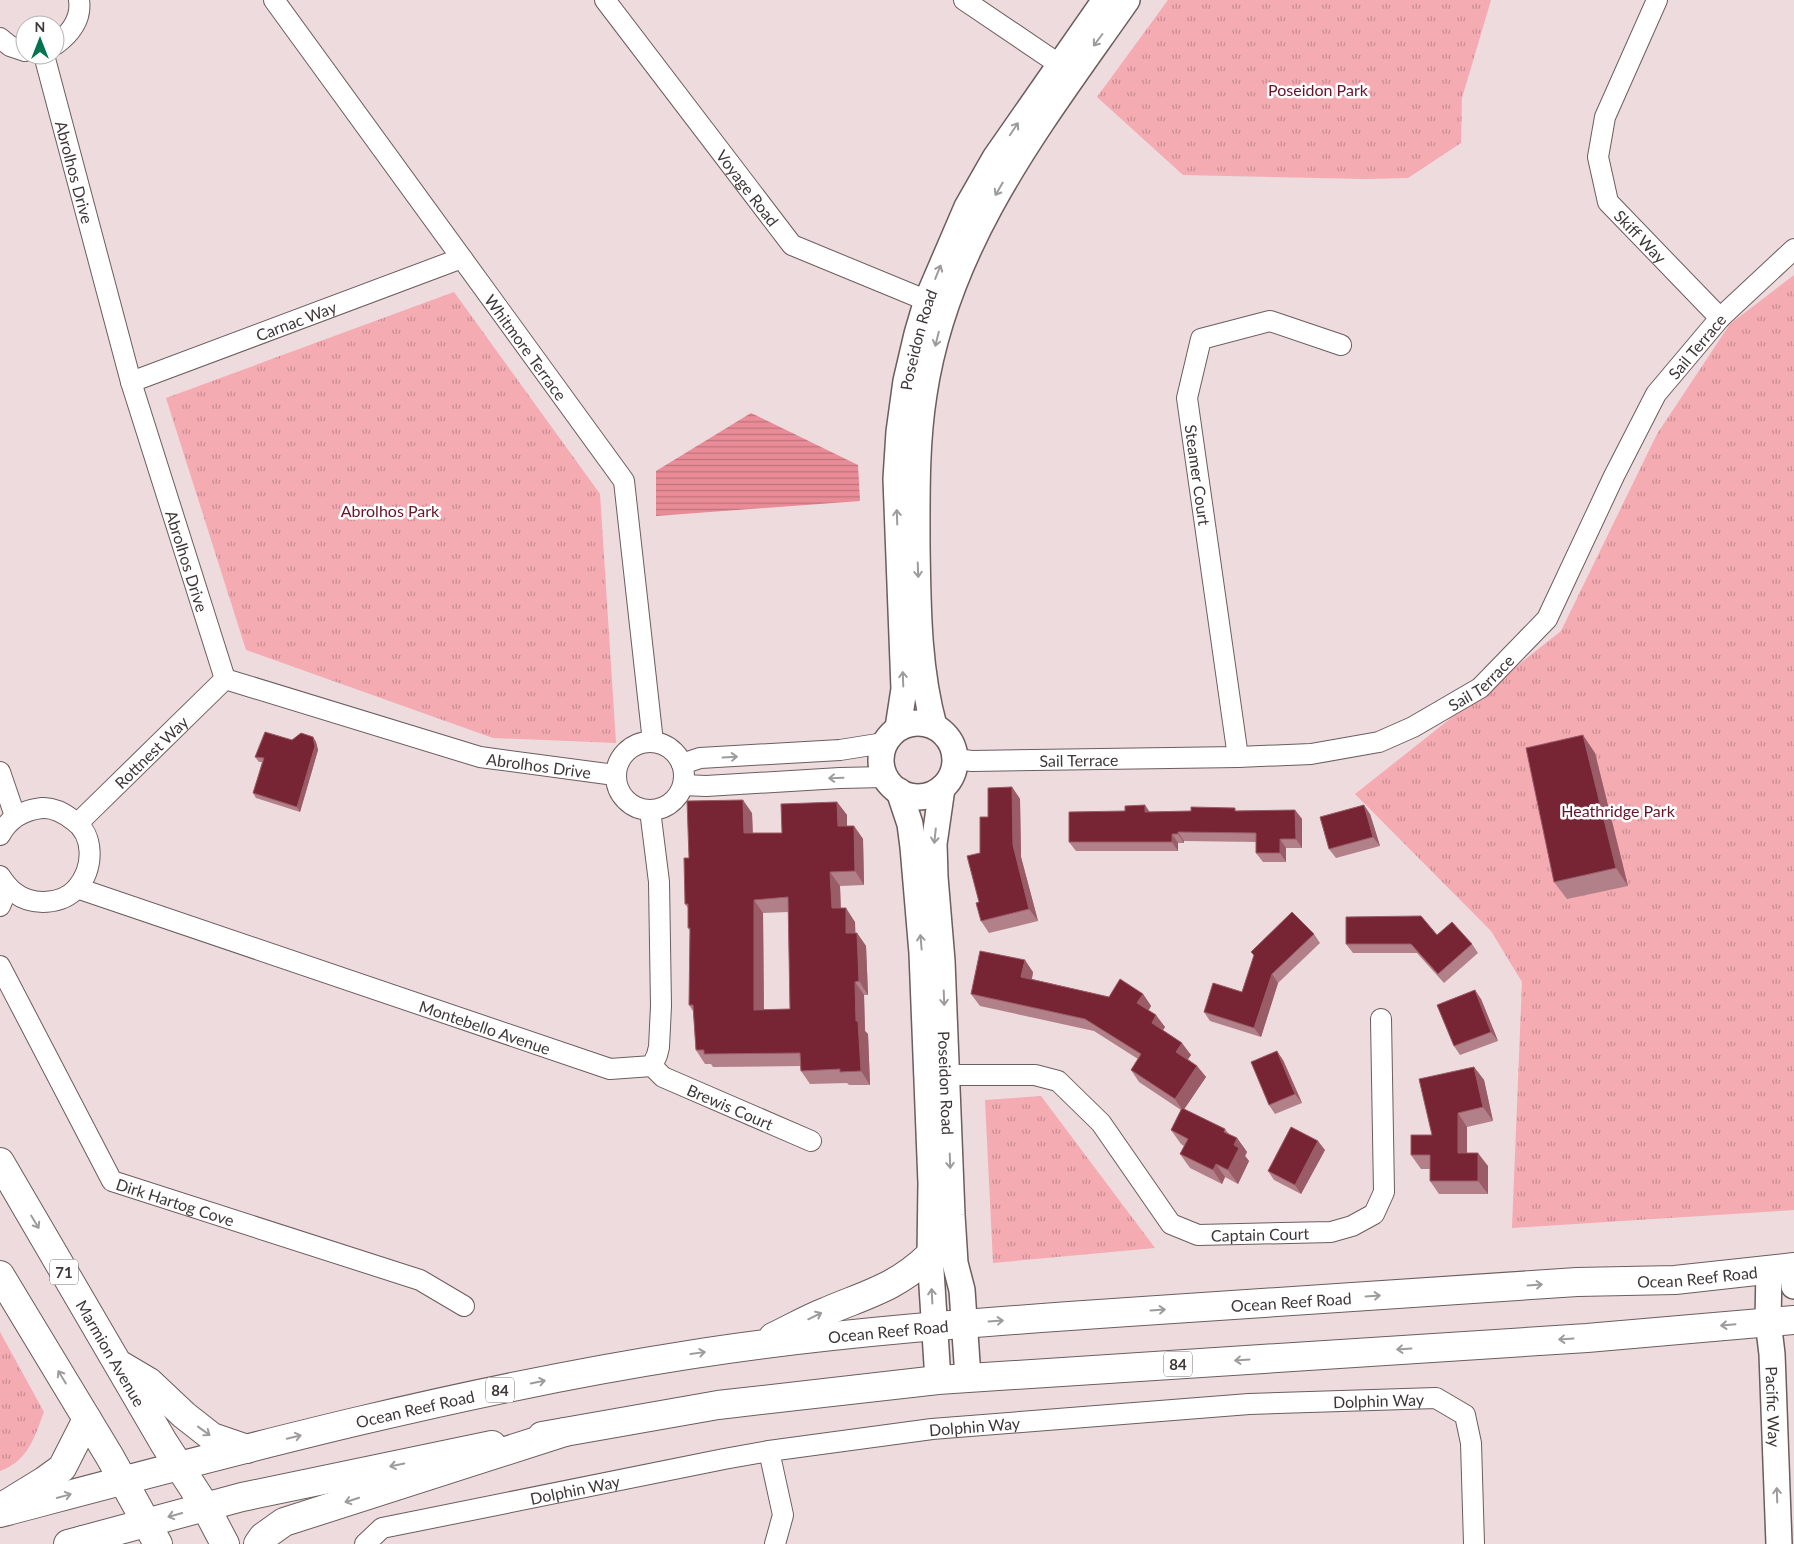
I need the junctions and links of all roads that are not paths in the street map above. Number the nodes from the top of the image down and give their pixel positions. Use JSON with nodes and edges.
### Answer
{"nodes":[{"id":1,"x":80,"y":0,"type":"edge"},
{"id":2,"x":274,"y":0,"type":"edge"},
{"id":3,"x":605,"y":0,"type":"edge"},
{"id":4,"x":964,"y":0,"type":"edge"},
{"id":5,"x":1105,"y":0,"type":"edge"},
{"id":6,"x":1127,"y":0,"type":"edge"},
{"id":7,"x":1657,"y":0,"type":"edge"},
{"id":8,"x":0,"y":38,"type":"edge"},
{"id":9,"x":65,"y":38,"type":"edge"},
{"id":10,"x":15,"y":48,"type":"edge"},
{"id":11,"x":47,"y":65,"type":"edge"},
{"id":12,"x":1067,"y":69,"type":"junction"},
{"id":13,"x":1794,"y":249,"type":"edge"},
{"id":14,"x":462,"y":258,"type":"junction"},
{"id":15,"x":936,"y":304,"type":"junction"},
{"id":16,"x":1720,"y":318,"type":"junction"},
{"id":17,"x":1341,"y":345,"type":"dead end"},
{"id":18,"x":130,"y":382,"type":"junction"},
{"id":19,"x":225,"y":679,"type":"junction"},
{"id":20,"x":934,"y":726,"type":"junction"},
{"id":21,"x":891,"y":736,"type":"junction"},
{"id":22,"x":653,"y":742,"type":"junction"},
{"id":23,"x":1238,"y":757,"type":"junction"},
{"id":24,"x":955,"y":759,"type":"junction"},
{"id":25,"x":682,"y":764,"type":"junction"},
{"id":26,"x":0,"y":772,"type":"edge"},
{"id":27,"x":615,"y":775,"type":"junction"},
{"id":28,"x":683,"y":784,"type":"junction"},
{"id":29,"x":892,"y":784,"type":"junction"},
{"id":30,"x":942,"y":788,"type":"junction"},
{"id":31,"x":650,"y":810,"type":"junction"},
{"id":32,"x":15,"y":816,"type":"junction"},
{"id":33,"x":78,"y":823,"type":"junction"},
{"id":34,"x":0,"y":835,"type":"edge"},
{"id":35,"x":4,"y":881,"type":"edge"},
{"id":36,"x":77,"y":888,"type":"junction"},
{"id":37,"x":0,"y":906,"type":"edge"},
{"id":38,"x":0,"y":966,"type":"edge"},
{"id":39,"x":1381,"y":1019,"type":"dead end"},
{"id":40,"x":652,"y":1066,"type":"junction"},
{"id":41,"x":937,"y":1075,"type":"junction"},
{"id":42,"x":811,"y":1141,"type":"dead end"},
{"id":43,"x":0,"y":1162,"type":"edge"},
{"id":44,"x":930,"y":1255,"type":"junction"},
{"id":45,"x":1787,"y":1272,"type":"edge"},
{"id":46,"x":0,"y":1275,"type":"edge"},
{"id":47,"x":464,"y":1306,"type":"dead end"},
{"id":48,"x":1781,"y":1320,"type":"edge"},
{"id":49,"x":964,"y":1324,"type":"junction"},
{"id":50,"x":933,"y":1326,"type":"junction"},
{"id":51,"x":756,"y":1346,"type":"junction"},
{"id":52,"x":119,"y":1364,"type":"junction"},
{"id":53,"x":968,"y":1377,"type":"junction"},
{"id":54,"x":938,"y":1380,"type":"junction"},
{"id":55,"x":87,"y":1419,"type":"junction"},
{"id":56,"x":565,"y":1432,"type":"junction"},
{"id":57,"x":247,"y":1449,"type":"junction"},
{"id":58,"x":769,"y":1451,"type":"junction"},
{"id":59,"x":180,"y":1466,"type":"junction"},
{"id":60,"x":123,"y":1480,"type":"junction"},
{"id":61,"x":205,"y":1506,"type":"junction"},
{"id":62,"x":0,"y":1508,"type":"edge"},
{"id":63,"x":0,"y":1513,"type":"edge"},
{"id":64,"x":152,"y":1534,"type":"edge"},
{"id":65,"x":81,"y":1543,"type":"edge"},
{"id":66,"x":225,"y":1544,"type":"edge"},
{"id":67,"x":258,"y":1544,"type":"edge"},
{"id":68,"x":365,"y":1544,"type":"edge"},
{"id":69,"x":775,"y":1544,"type":"edge"},
{"id":70,"x":1474,"y":1544,"type":"edge"},
{"id":71,"x":1779,"y":1544,"type":"edge"}],
"edges":[{"from":1,"to":9,"type":"street"},
{"from":2,"to":14,"type":"street","name":"Whitmore Terrace"},
{"from":3,"to":15,"type":"street","name":"Voyage Road"},
{"from":4,"to":12,"type":"street"},
{"from":5,"to":12,"type":"street","name":"Poseidon Road"},
{"from":6,"to":12,"type":"street","name":"Poseidon Road","one_way":true},
{"from":7,"to":16,"type":"street","name":"Skiff Way"},
{"from":8,"to":10,"type":"street"},
{"from":11,"to":18,"type":"street","name":"Abrolhos Drive"},
{"from":12,"to":15,"type":"street","name":"Poseidon Road"},
{"from":13,"to":16,"type":"street","name":"Sail Terrace"},
{"from":14,"to":18,"type":"street","name":"Carnac Way"},
{"from":14,"to":22,"type":"street","name":"Whitmore Terrace"},
{"from":15,"to":20,"type":"street","name":"Poseidon Road","one_way":true},
{"from":21,"to":15,"type":"street","name":"Poseidon Road","one_way":true},
{"from":16,"to":23,"type":"street","name":"Sail Terrace"},
{"from":17,"to":23,"type":"street","name":"Steamer Court"},
{"from":18,"to":19,"type":"street","name":"Abrolhos Drive"},
{"from":19,"to":27,"type":"street","name":"Abrolhos Drive"},
{"from":19,"to":33,"type":"street","name":"Rottnest Way"},
{"from":20,"to":21,"type":"street"},
{"from":20,"to":24,"type":"street"},
{"from":25,"to":21,"type":"street","one_way":true},
{"from":21,"to":29,"type":"street"},
{"from":22,"to":25,"type":"street"},
{"from":22,"to":27,"type":"street"},
{"from":23,"to":24,"type":"street","name":"Sail Terrace"},
{"from":24,"to":30,"type":"street"},
{"from":25,"to":28,"type":"street"},
{"from":26,"to":32,"type":"street"},
{"from":27,"to":31,"type":"street"},
{"from":29,"to":28,"type":"street","one_way":true},
{"from":28,"to":31,"type":"street"},
{"from":29,"to":30,"type":"street"},
{"from":41,"to":29,"type":"street","name":"Poseidon Road","one_way":true},
{"from":30,"to":41,"type":"street","name":"Poseidon Road","one_way":true},
{"from":31,"to":40,"type":"street"},
{"from":32,"to":33,"type":"street"},
{"from":32,"to":34,"type":"street"},
{"from":33,"to":36,"type":"street"},
{"from":35,"to":36,"type":"street"},
{"from":35,"to":37,"type":"street"},
{"from":36,"to":40,"type":"street","name":"Montebello Avenue"},
{"from":38,"to":47,"type":"street","name":"Dirk Hartog Cove"},
{"from":39,"to":41,"type":"street","name":"Captain Court"},
{"from":40,"to":42,"type":"street","name":"Brewis Court"},
{"from":41,"to":44,"type":"street","name":"Poseidon Road"},
{"from":41,"to":49,"type":"street","name":"Poseidon Road","one_way":true},
{"from":43,"to":52,"type":"main road","name":"Marmion Avenue","number":"71","one_way":true},
{"from":50,"to":44,"type":"street","name":"Poseidon Road","one_way":true},
{"from":51,"to":44,"type":"main road","one_way":true},
{"from":45,"to":48,"type":"street","name":"Pacific Way"},
{"from":49,"to":45,"type":"main road","name":"Ocean Reef Road","number":"84","one_way":true},
{"from":55,"to":46,"type":"main road","one_way":true},
{"from":48,"to":53,"type":"main road","number":"84","one_way":true},
{"from":71,"to":48,"type":"street","name":"Pacific Way","one_way":true},
{"from":49,"to":50,"type":"main road","name":"Ocean Reef Road","number":"84"},
{"from":49,"to":53,"type":"street","name":"Poseidon Road"},
{"from":50,"to":51,"type":"main road","name":"Ocean Reef Road","number":"84"},
{"from":50,"to":54,"type":"street","name":"Poseidon Road"},
{"from":57,"to":51,"type":"main road","name":"Ocean Reef Road","number":"84","one_way":true},
{"from":52,"to":57,"type":"main road","one_way":true},
{"from":52,"to":59,"type":"main road","name":"Marmion Avenue","number":"71"},
{"from":53,"to":54,"type":"main road","number":"84"},
{"from":54,"to":56,"type":"main road","number":"84"},
{"from":55,"to":60,"type":"main road"},
{"from":55,"to":62,"type":"main road"},
{"from":56,"to":61,"type":"main road","number":"84","one_way":true},
{"from":56,"to":67,"type":"main road","one_way":true},
{"from":57,"to":59,"type":"main road","name":"Ocean Reef Road","number":"84"},
{"from":58,"to":68,"type":"street","name":"Dolphin Way"},
{"from":58,"to":69,"type":"street"},
{"from":58,"to":70,"type":"street","name":"Dolphin Way"},
{"from":59,"to":60,"type":"main road","name":"Ocean Reef Road"},
{"from":59,"to":61,"type":"main road","name":"Marmion Avenue","number":"71"},
{"from":63,"to":60,"type":"main road","name":"Ocean Reef Road","one_way":true},
{"from":60,"to":64,"type":"main road"},
{"from":61,"to":64,"type":"main road","one_way":true},
{"from":61,"to":66,"type":"main road","name":"Marmion Avenue","number":"71"},
{"from":64,"to":65,"type":"main road"}]}
